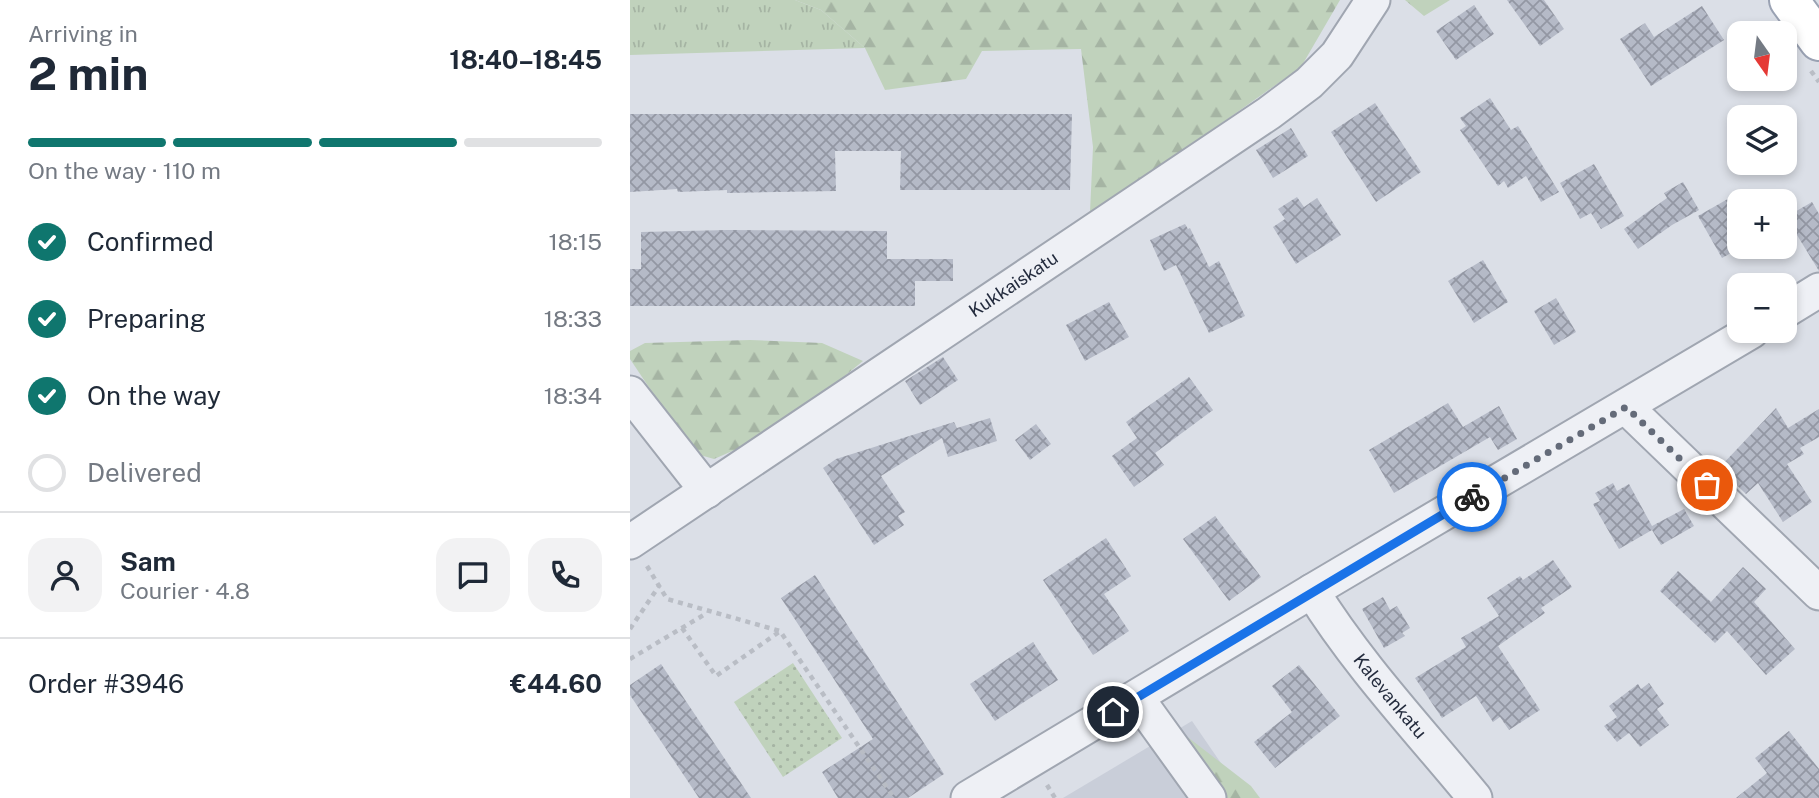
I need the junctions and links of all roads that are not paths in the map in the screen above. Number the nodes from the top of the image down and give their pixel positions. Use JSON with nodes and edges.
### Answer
{"nodes":[{"id":1,"x":1373,"y":0,"type":"edge"},
{"id":2,"x":1789,"y":0,"type":"edge"},
{"id":3,"x":1819,"y":41,"type":"edge"},
{"id":4,"x":1819,"y":290,"type":"edge"},
{"id":5,"x":1797,"y":304,"type":"edge"},
{"id":6,"x":1732,"y":343,"type":"edge"},
{"id":7,"x":630,"y":393,"type":"edge"},
{"id":8,"x":1626,"y":407,"type":"junction"},
{"id":9,"x":707,"y":491,"type":"junction"},
{"id":10,"x":631,"y":542,"type":"edge"},
{"id":11,"x":1312,"y":591,"type":"junction"},
{"id":12,"x":1819,"y":593,"type":"edge"},
{"id":13,"x":1137,"y":698,"type":"junction"},
{"id":14,"x":968,"y":798,"type":"edge"},
{"id":15,"x":1209,"y":798,"type":"edge"},
{"id":16,"x":1475,"y":798,"type":"edge"}],
"edges":[{"from":1,"to":9,"type":"street","name":"Kukkaiskatu"},
{"from":2,"to":3,"type":"main road"},
{"from":4,"to":5,"type":"street"},
{"from":6,"to":8,"type":"street"},
{"from":7,"to":9,"type":"street"},
{"from":8,"to":11,"type":"street"},
{"from":8,"to":12,"type":"street"},
{"from":9,"to":10,"type":"street","name":"Kukkaiskatu"},
{"from":11,"to":13,"type":"street"},
{"from":11,"to":16,"type":"street","name":"Kalevankatu"},
{"from":13,"to":14,"type":"street"},
{"from":13,"to":15,"type":"street"}]}
